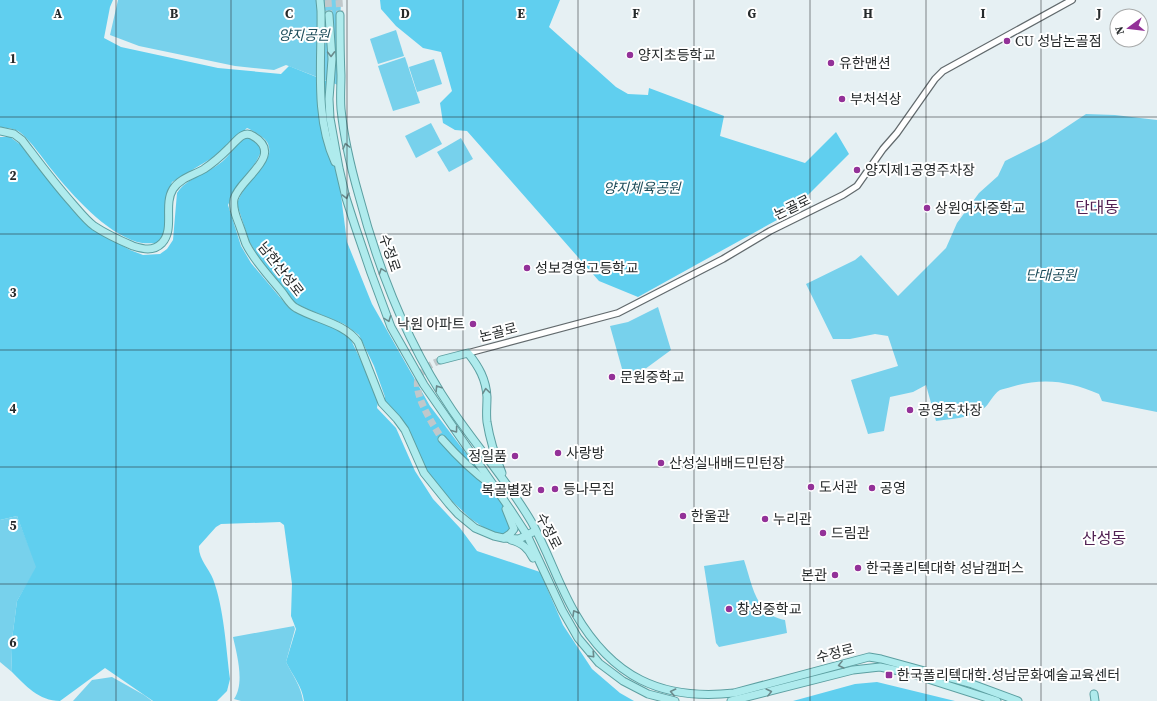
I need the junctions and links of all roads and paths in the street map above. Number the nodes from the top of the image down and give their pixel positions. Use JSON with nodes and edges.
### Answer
{"nodes":[{"id":1,"x":320,"y":0,"type":"edge"},
{"id":2,"x":1072,"y":0,"type":"edge"},
{"id":3,"x":329,"y":15,"type":"tunnel mouth"},
{"id":4,"x":340,"y":15,"type":"tunnel mouth"},
{"id":5,"x":0,"y":131,"type":"edge"},
{"id":6,"x":340,"y":172,"type":"junction"},
{"id":7,"x":468,"y":352,"type":"junction"},
{"id":8,"x":441,"y":360,"type":"tunnel mouth"},
{"id":9,"x":442,"y":440,"type":"tunnel mouth"},
{"id":10,"x":506,"y":483,"type":"junction"},
{"id":11,"x":496,"y":488,"type":"junction"},
{"id":12,"x":502,"y":498,"type":"junction"},
{"id":13,"x":532,"y":523,"type":"junction"},
{"id":14,"x":535,"y":531,"type":"junction"},
{"id":15,"x":525,"y":532,"type":"junction"},
{"id":16,"x":503,"y":538,"type":"junction"},
{"id":17,"x":542,"y":569,"type":"junction"},
{"id":18,"x":879,"y":658,"type":"junction"},
{"id":19,"x":880,"y":667,"type":"junction"},
{"id":20,"x":675,"y":701,"type":"edge"},
{"id":21,"x":731,"y":701,"type":"edge"},
{"id":22,"x":997,"y":701,"type":"edge"},
{"id":23,"x":1018,"y":701,"type":"edge"}],
"edges":[{"from":1,"to":6,"type":"main road"},
{"from":2,"to":7,"type":"street","name":"논골로"},
{"from":3,"to":6,"type":"main road","name":"수정로","one_way":true},
{"from":10,"to":4,"type":"main road","name":"수정로","one_way":true},
{"from":5,"to":16,"type":"main road","name":"남한산성로"},
{"from":6,"to":11,"type":"main road","name":"수정로","one_way":true},
{"from":7,"to":8,"type":"main road"},
{"from":10,"to":7,"type":"main road","one_way":true},
{"from":9,"to":11,"type":"main road"},
{"from":10,"to":13,"type":"main road","name":"수정로"},
{"from":11,"to":12,"type":"main road","name":"수정로"},
{"from":12,"to":15,"type":"main road","name":"수정로"},
{"from":12,"to":16,"type":"main road"},
{"from":13,"to":14,"type":"main road","name":"수정로"},
{"from":13,"to":15,"type":"main road"},
{"from":14,"to":15,"type":"main road"},
{"from":18,"to":14,"type":"main road","name":"수정로","one_way":true},
{"from":15,"to":16,"type":"main road","name":"남한산성로"},
{"from":15,"to":17,"type":"main road","name":"수정로"},
{"from":16,"to":17,"type":"main road"},
{"from":17,"to":20,"type":"main road","name":"수정로","one_way":true},
{"from":18,"to":19,"type":"main road"},
{"from":18,"to":23,"type":"main road","name":"수정로"},
{"from":21,"to":19,"type":"main road","name":"수정로","one_way":true},
{"from":19,"to":22,"type":"main road","name":"수정로"}]}
